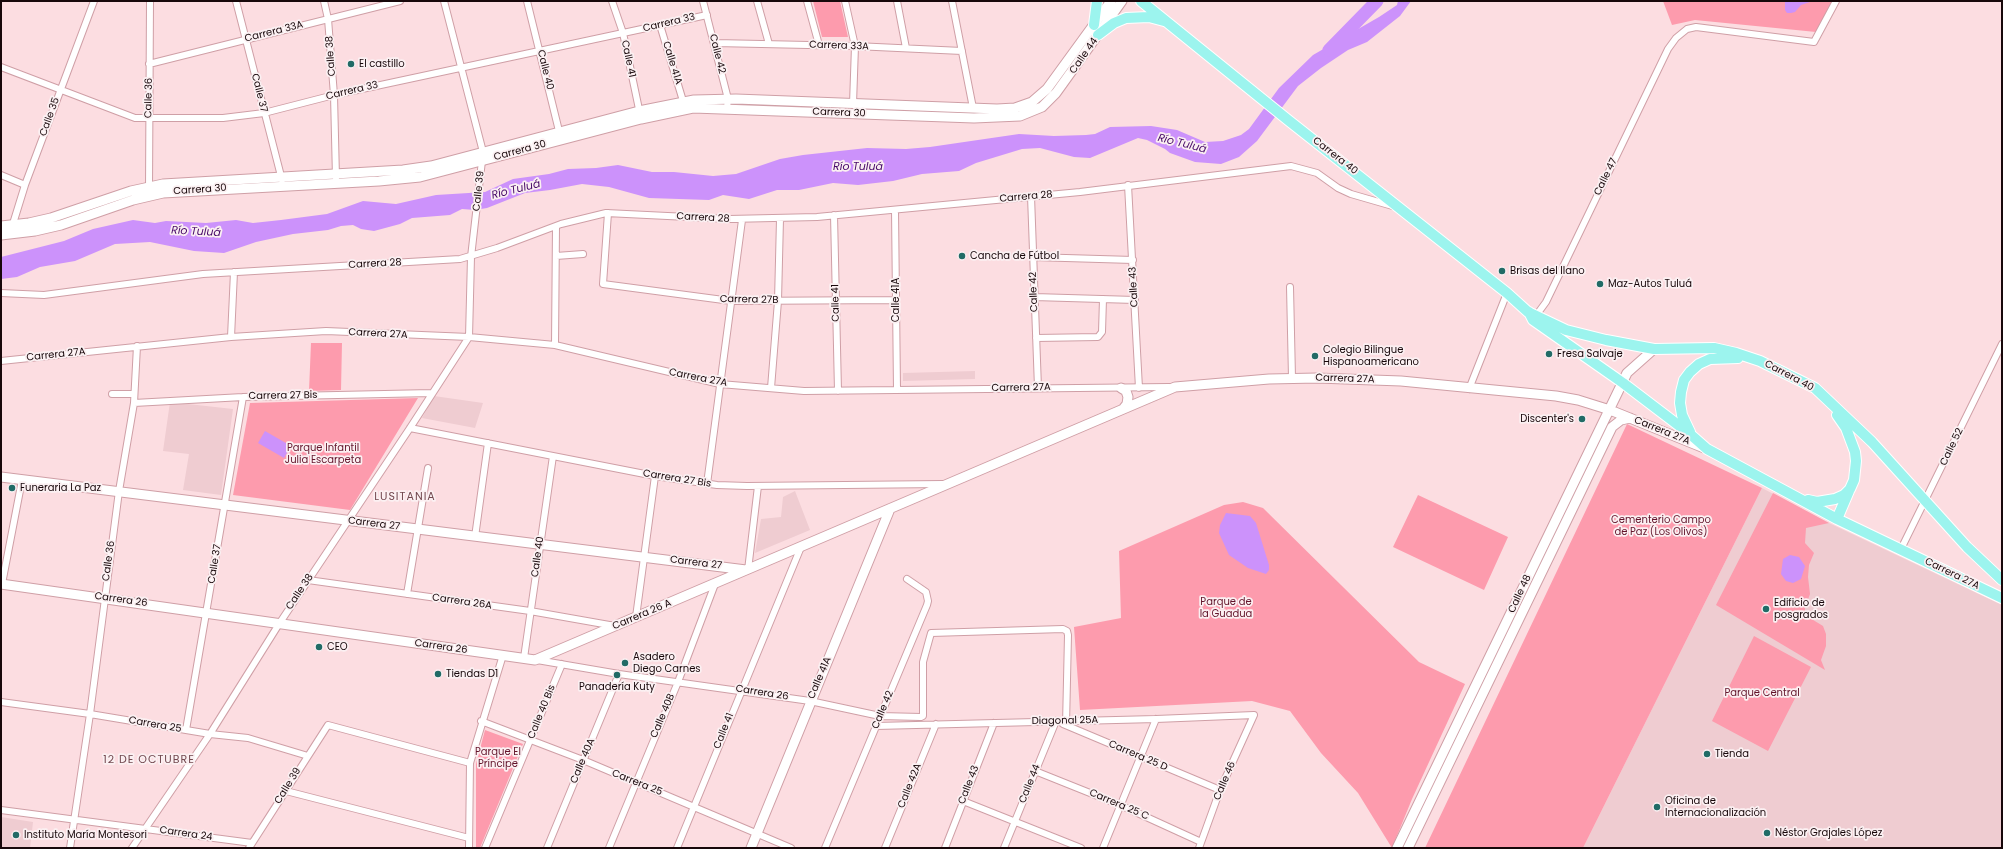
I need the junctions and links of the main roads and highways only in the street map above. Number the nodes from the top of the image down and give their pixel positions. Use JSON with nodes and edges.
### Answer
{"nodes":[{"id":1,"x":1097,"y":1,"type":"edge"},
{"id":2,"x":1111,"y":1,"type":"edge"},
{"id":3,"x":1122,"y":1,"type":"edge"},
{"id":4,"x":1141,"y":1,"type":"edge"},
{"id":5,"x":1170,"y":23,"type":"junction"},
{"id":6,"x":1094,"y":25,"type":"junction"},
{"id":7,"x":1098,"y":36,"type":"junction"},
{"id":8,"x":1036,"y":99,"type":"joint"},
{"id":9,"x":728,"y":104,"type":"junction"},
{"id":10,"x":1021,"y":106,"type":"junction"},
{"id":11,"x":858,"y":107,"type":"junction"},
{"id":12,"x":1042,"y":107,"type":"joint"},
{"id":13,"x":640,"y":115,"type":"junction"},
{"id":14,"x":1023,"y":115,"type":"junction"},
{"id":15,"x":149,"y":191,"type":"junction"},
{"id":16,"x":1,"y":226,"type":"edge"},
{"id":17,"x":6,"y":235,"type":"edge"},
{"id":18,"x":1533,"y":316,"type":"junction"},
{"id":19,"x":1654,"y":349,"type":"junction"},
{"id":20,"x":1760,"y":361,"type":"junction"},
{"id":21,"x":1623,"y":383,"type":"junction"},
{"id":22,"x":1175,"y":387,"type":"joint"},
{"id":23,"x":1121,"y":388,"type":"road end"},
{"id":24,"x":1815,"y":388,"type":"junction"},
{"id":25,"x":1123,"y":409,"type":"junction"},
{"id":26,"x":1610,"y":410,"type":"junction"},
{"id":27,"x":1630,"y":418,"type":"junction"},
{"id":28,"x":1690,"y":434,"type":"junction"},
{"id":29,"x":1707,"y":449,"type":"junction"},
{"id":30,"x":1,"y":477,"type":"edge"},
{"id":31,"x":1850,"y":489,"type":"junction"},
{"id":32,"x":1798,"y":497,"type":"junction"},
{"id":33,"x":890,"y":508,"type":"junction"},
{"id":34,"x":1837,"y":519,"type":"junction"},
{"id":35,"x":748,"y":570,"type":"junction"},
{"id":36,"x":2002,"y":580,"type":"edge"},
{"id":37,"x":1,"y":584,"type":"edge"},
{"id":38,"x":2002,"y":598,"type":"edge"},
{"id":39,"x":535,"y":660,"type":"joint"},
{"id":40,"x":751,"y":848,"type":"edge"},
{"id":41,"x":1397,"y":848,"type":"edge"},
{"id":42,"x":1408,"y":848,"type":"edge"}],
"edges":[{"from":1,"to":6,"type":"main road"},
{"from":2,"to":6,"type":"main road","name":"Calle 44"},
{"from":3,"to":7,"type":"main road","name":"Calle 44"},
{"from":4,"to":5,"type":"main road","name":"Carrera 40"},
{"from":5,"to":7,"type":"main road"},
{"from":5,"to":18,"type":"main road","name":"Carrera 40"},
{"from":6,"to":8,"type":"main road","name":"Calle 44"},
{"from":7,"to":12,"type":"main road","name":"Calle 44"},
{"from":8,"to":10,"type":"main road","name":"Carrera 30"},
{"from":9,"to":11,"type":"main road","name":"Carrera 30"},
{"from":9,"to":13,"type":"main road","name":"Carrera 30"},
{"from":9,"to":13,"type":"main road","name":"Carrera 30"},
{"from":10,"to":11,"type":"main road","name":"Carrera 30"},
{"from":10,"to":14,"type":"main road"},
{"from":11,"to":14,"type":"main road","name":"Carrera 30"},
{"from":12,"to":14,"type":"main road","name":"Carrera 30"},
{"from":13,"to":15,"type":"main road","name":"Carrera 30"},
{"from":15,"to":16,"type":"main road","name":"Carrera 30"},
{"from":15,"to":17,"type":"main road","name":"Carrera 30"},
{"from":18,"to":19,"type":"main road","name":"Carrera 40"},
{"from":18,"to":21,"type":"main road","name":"Carrera 40"},
{"from":19,"to":20,"type":"main road","name":"Carrera 40"},
{"from":19,"to":21,"type":"main road","name":"Calle 48"},
{"from":20,"to":24,"type":"main road","name":"Carrera 40"},
{"from":20,"to":28,"type":"main road"},
{"from":21,"to":26,"type":"main road","name":"Calle 48"},
{"from":21,"to":28,"type":"main road","name":"Carrera 40"},
{"from":22,"to":25,"type":"main road","name":"Carrera 26 A"},
{"from":22,"to":26,"type":"main road","name":"Carrera 27A"},
{"from":23,"to":25,"type":"main road"},
{"from":24,"to":31,"type":"main road"},
{"from":24,"to":36,"type":"main road","name":"Carrera 40"},
{"from":25,"to":33,"type":"main road","name":"Carrera 26 A"},
{"from":26,"to":27,"type":"main road","name":"Carrera 27A"},
{"from":26,"to":41,"type":"main road","name":"Calle 48"},
{"from":27,"to":29,"type":"main road","name":"Carrera 27A"},
{"from":27,"to":42,"type":"main road","name":"Calle 48"},
{"from":28,"to":29,"type":"main road","name":"Carrera 40"},
{"from":29,"to":32,"type":"main road","name":"Carrera 27A"},
{"from":30,"to":35,"type":"main road","name":"Carrera 27"},
{"from":31,"to":32,"type":"main road"},
{"from":31,"to":34,"type":"main road"},
{"from":32,"to":34,"type":"main road","name":"Carrera 27A"},
{"from":33,"to":35,"type":"main road","name":"Carrera 26 A"},
{"from":33,"to":40,"type":"main road","name":"Calle 41A"},
{"from":34,"to":38,"type":"main road","name":"Carrera 27A"},
{"from":35,"to":39,"type":"main road","name":"Carrera 26 A"},
{"from":37,"to":39,"type":"main road","name":"Carrera 26"}]}
